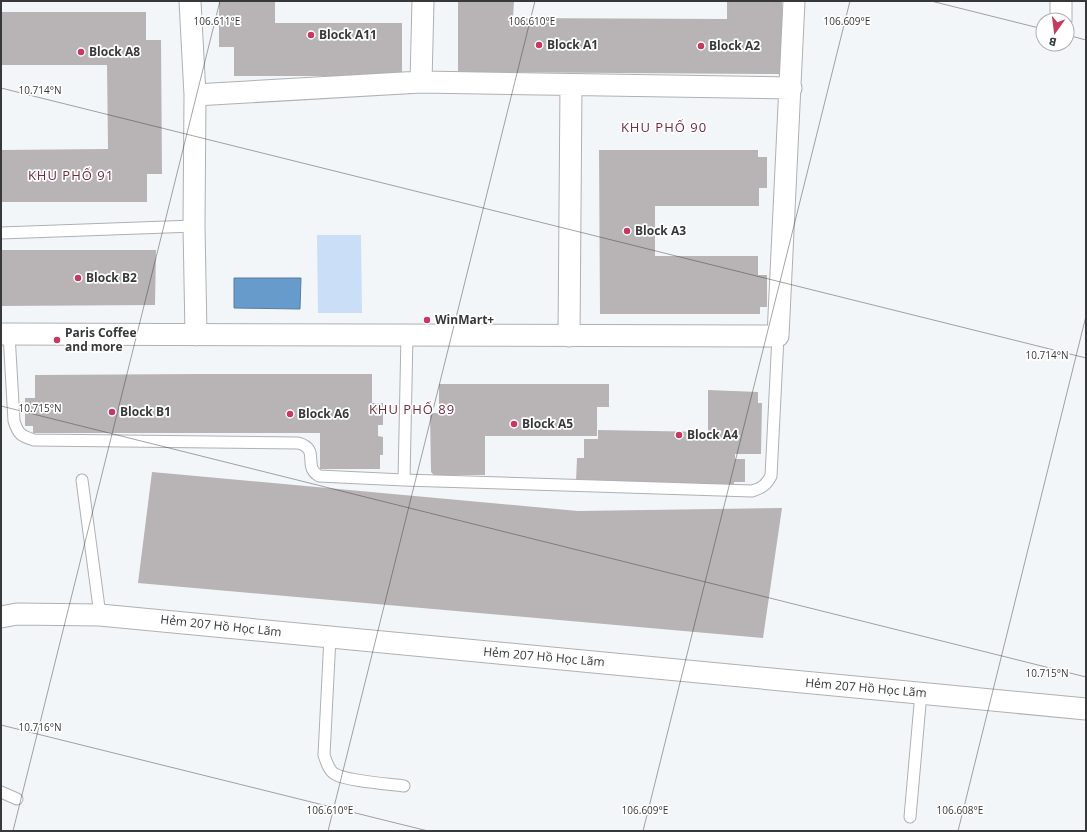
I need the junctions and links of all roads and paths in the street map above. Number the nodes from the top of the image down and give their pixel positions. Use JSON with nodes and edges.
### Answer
{"nodes":[{"id":1,"x":190,"y":1,"type":"edge"},
{"id":2,"x":422,"y":1,"type":"edge"},
{"id":3,"x":794,"y":1,"type":"edge"},
{"id":4,"x":1061,"y":1,"type":"edge"},
{"id":5,"x":1061,"y":12,"type":"edge"},
{"id":6,"x":421,"y":82,"type":"junction"},
{"id":7,"x":572,"y":85,"type":"junction"},
{"id":8,"x":791,"y":88,"type":"junction"},
{"id":9,"x":195,"y":95,"type":"junction"},
{"id":10,"x":194,"y":226,"type":"junction"},
{"id":11,"x":1,"y":233,"type":"edge"},
{"id":12,"x":5,"y":334,"type":"edge"},
{"id":13,"x":196,"y":335,"type":"junction"},
{"id":14,"x":407,"y":335,"type":"junction"},
{"id":15,"x":569,"y":336,"type":"junction"},
{"id":16,"x":778,"y":336,"type":"junction"},
{"id":17,"x":82,"y":480,"type":"dead end"},
{"id":18,"x":404,"y":480,"type":"junction"},
{"id":19,"x":100,"y":615,"type":"junction"},
{"id":20,"x":1,"y":617,"type":"edge"},
{"id":21,"x":330,"y":637,"type":"junction"},
{"id":22,"x":921,"y":693,"type":"junction"},
{"id":23,"x":1086,"y":709,"type":"edge"},
{"id":24,"x":404,"y":786,"type":"dead end"},
{"id":25,"x":1,"y":792,"type":"edge"},
{"id":26,"x":17,"y":798,"type":"dead end"},
{"id":27,"x":910,"y":817,"type":"dead end"}],
"edges":[{"from":1,"to":9,"type":"street"},
{"from":2,"to":6,"type":"street"},
{"from":3,"to":8,"type":"street"},
{"from":4,"to":5,"type":"street"},
{"from":6,"to":7,"type":"street"},
{"from":6,"to":9,"type":"street"},
{"from":7,"to":8,"type":"street"},
{"from":7,"to":15,"type":"street"},
{"from":8,"to":16,"type":"street"},
{"from":9,"to":10,"type":"street"},
{"from":10,"to":11,"type":"lane"},
{"from":10,"to":13,"type":"street"},
{"from":12,"to":13,"type":"street"},
{"from":12,"to":18,"type":"lane"},
{"from":13,"to":14,"type":"street"},
{"from":14,"to":15,"type":"street"},
{"from":14,"to":18,"type":"lane"},
{"from":15,"to":16,"type":"street"},
{"from":16,"to":18,"type":"lane"},
{"from":17,"to":19,"type":"lane"},
{"from":19,"to":20,"type":"street","name":"Hẻm 207 Hồ Học Lãm"},
{"from":19,"to":21,"type":"street","name":"Hẻm 207 Hồ Học Lãm"},
{"from":21,"to":22,"type":"street","name":"Hẻm 207 Hồ Học Lãm"},
{"from":21,"to":24,"type":"lane"},
{"from":22,"to":23,"type":"street","name":"Hẻm 207 Hồ Học Lãm"},
{"from":22,"to":27,"type":"lane"},
{"from":25,"to":26,"type":"lane"}]}
